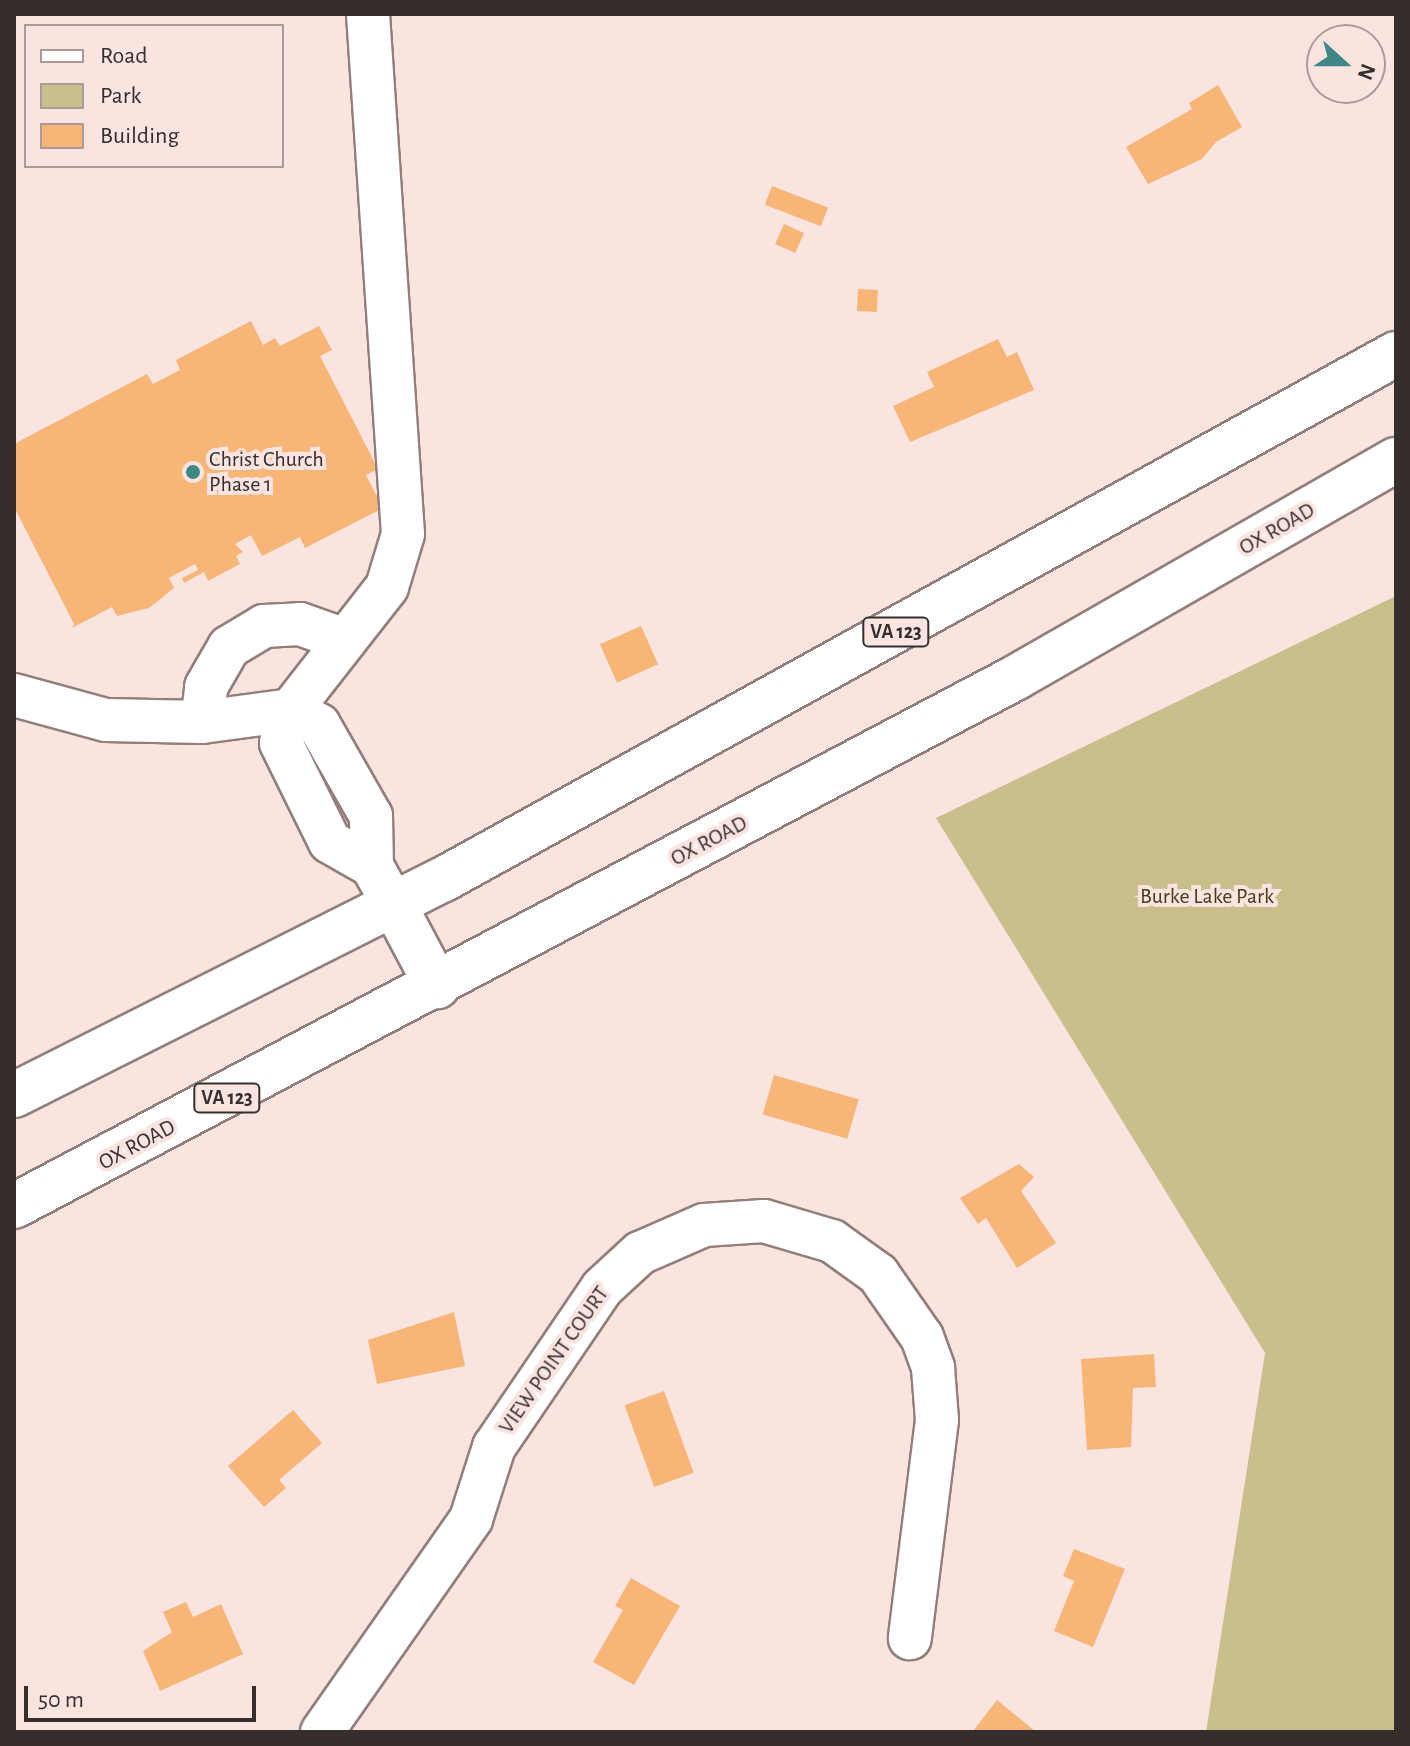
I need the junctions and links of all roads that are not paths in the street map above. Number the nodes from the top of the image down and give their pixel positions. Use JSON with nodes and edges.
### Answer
{"nodes":[{"id":1,"x":368,"y":14,"type":"edge"},
{"id":2,"x":1396,"y":354,"type":"edge"},
{"id":3,"x":1396,"y":460,"type":"edge"},
{"id":4,"x":345,"y":640,"type":"junction"},
{"id":5,"x":14,"y":695,"type":"edge"},
{"id":6,"x":291,"y":710,"type":"junction"},
{"id":7,"x":202,"y":722,"type":"junction"},
{"id":8,"x":394,"y":905,"type":"junction"},
{"id":9,"x":437,"y":986,"type":"junction"},
{"id":10,"x":14,"y":1095,"type":"edge"},
{"id":11,"x":14,"y":1206,"type":"edge"},
{"id":12,"x":910,"y":1638,"type":"dead end"},
{"id":13,"x":322,"y":1732,"type":"edge"}],
"edges":[{"from":1,"to":4,"type":"street"},
{"from":2,"to":8,"type":"highway","number":"VA 123"},
{"from":3,"to":9,"type":"highway","name":"OX ROAD","number":"VA 123"},
{"from":4,"to":6,"type":"street"},
{"from":4,"to":7,"type":"street"},
{"from":5,"to":7,"type":"street"},
{"from":6,"to":7,"type":"street"},
{"from":6,"to":8,"type":"street"},
{"from":8,"to":9,"type":"highway"},
{"from":8,"to":10,"type":"highway","number":"VA 123"},
{"from":9,"to":11,"type":"highway","name":"OX ROAD","number":"VA 123"},
{"from":12,"to":13,"type":"street","name":"VIEW POINT COURT"}]}
